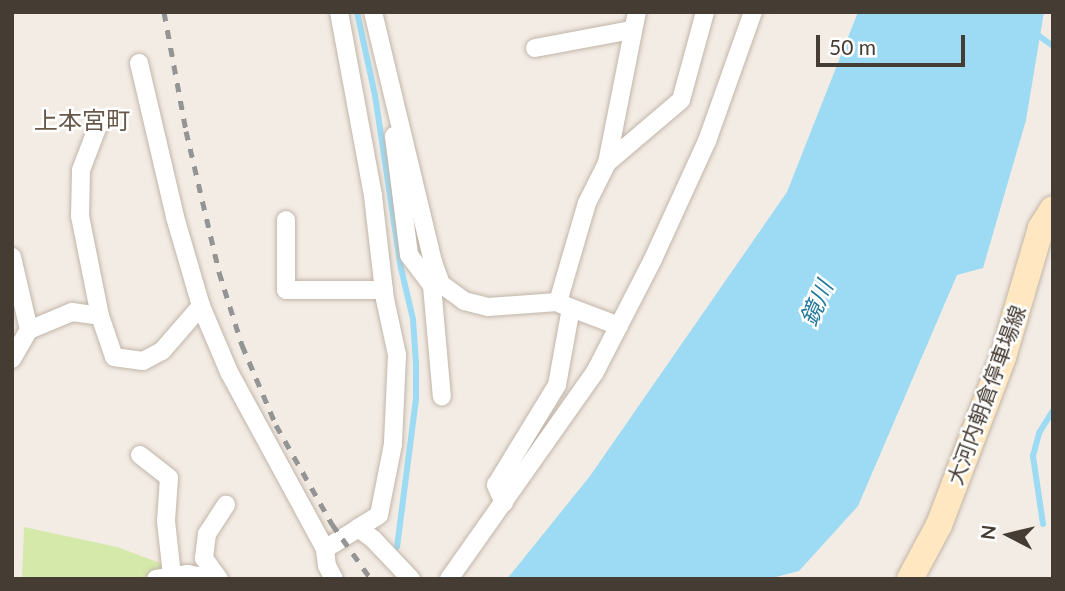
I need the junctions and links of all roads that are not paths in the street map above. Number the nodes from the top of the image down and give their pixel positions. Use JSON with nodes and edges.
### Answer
{"nodes":[{"id":1,"x":339,"y":12,"type":"edge"},
{"id":2,"x":373,"y":12,"type":"edge"},
{"id":3,"x":705,"y":12,"type":"edge"},
{"id":4,"x":753,"y":12,"type":"edge"},
{"id":5,"x":635,"y":21,"type":"edge"},
{"id":6,"x":536,"y":48,"type":"dead end"},
{"id":7,"x":139,"y":63,"type":"dead end"},
{"id":8,"x":393,"y":96,"type":"junction"},
{"id":9,"x":99,"y":123,"type":"dead end"},
{"id":10,"x":607,"y":163,"type":"junction"},
{"id":11,"x":1053,"y":209,"type":"edge"},
{"id":12,"x":286,"y":220,"type":"dead end"},
{"id":13,"x":408,"y":255,"type":"junction"},
{"id":14,"x":384,"y":256,"type":"junction"},
{"id":15,"x":12,"y":257,"type":"edge"},
{"id":16,"x":437,"y":285,"type":"junction"},
{"id":17,"x":384,"y":290,"type":"junction"},
{"id":18,"x":565,"y":305,"type":"junction"},
{"id":19,"x":201,"y":306,"type":"junction"},
{"id":20,"x":100,"y":316,"type":"junction"},
{"id":21,"x":619,"y":326,"type":"junction"},
{"id":22,"x":29,"y":330,"type":"junction"},
{"id":23,"x":12,"y":359,"type":"edge"},
{"id":24,"x":442,"y":397,"type":"dead end"},
{"id":25,"x":140,"y":455,"type":"dead end"},
{"id":26,"x":504,"y":503,"type":"junction"},
{"id":27,"x":226,"y":505,"type":"dead end"},
{"id":28,"x":358,"y":528,"type":"junction"},
{"id":29,"x":325,"y":549,"type":"junction"},
{"id":30,"x":164,"y":577,"type":"edge"},
{"id":31,"x":217,"y":579,"type":"edge"},
{"id":32,"x":334,"y":579,"type":"edge"},
{"id":33,"x":411,"y":579,"type":"edge"},
{"id":34,"x":449,"y":579,"type":"edge"},
{"id":35,"x":911,"y":579,"type":"edge"}],
"edges":[{"from":1,"to":14,"type":"street"},
{"from":2,"to":8,"type":"street"},
{"from":3,"to":10,"type":"street"},
{"from":4,"to":21,"type":"street"},
{"from":5,"to":6,"type":"street"},
{"from":5,"to":10,"type":"street"},
{"from":7,"to":19,"type":"street"},
{"from":8,"to":13,"type":"street"},
{"from":8,"to":16,"type":"street"},
{"from":9,"to":20,"type":"street"},
{"from":10,"to":18,"type":"street"},
{"from":11,"to":35,"type":"main road","name":"大河内朝倉停車場線"},
{"from":12,"to":17,"type":"street"},
{"from":13,"to":14,"type":"street"},
{"from":13,"to":16,"type":"street"},
{"from":14,"to":17,"type":"street"},
{"from":15,"to":22,"type":"street"},
{"from":16,"to":18,"type":"street"},
{"from":16,"to":24,"type":"street"},
{"from":17,"to":28,"type":"street"},
{"from":18,"to":21,"type":"street"},
{"from":18,"to":26,"type":"street"},
{"from":19,"to":20,"type":"street"},
{"from":19,"to":29,"type":"street"},
{"from":20,"to":22,"type":"street"},
{"from":21,"to":26,"type":"street"},
{"from":22,"to":23,"type":"street"},
{"from":25,"to":30,"type":"street"},
{"from":26,"to":34,"type":"street"},
{"from":27,"to":31,"type":"street"},
{"from":28,"to":29,"type":"street"},
{"from":28,"to":33,"type":"street"},
{"from":29,"to":32,"type":"street"},
{"from":30,"to":31,"type":"street"}]}
